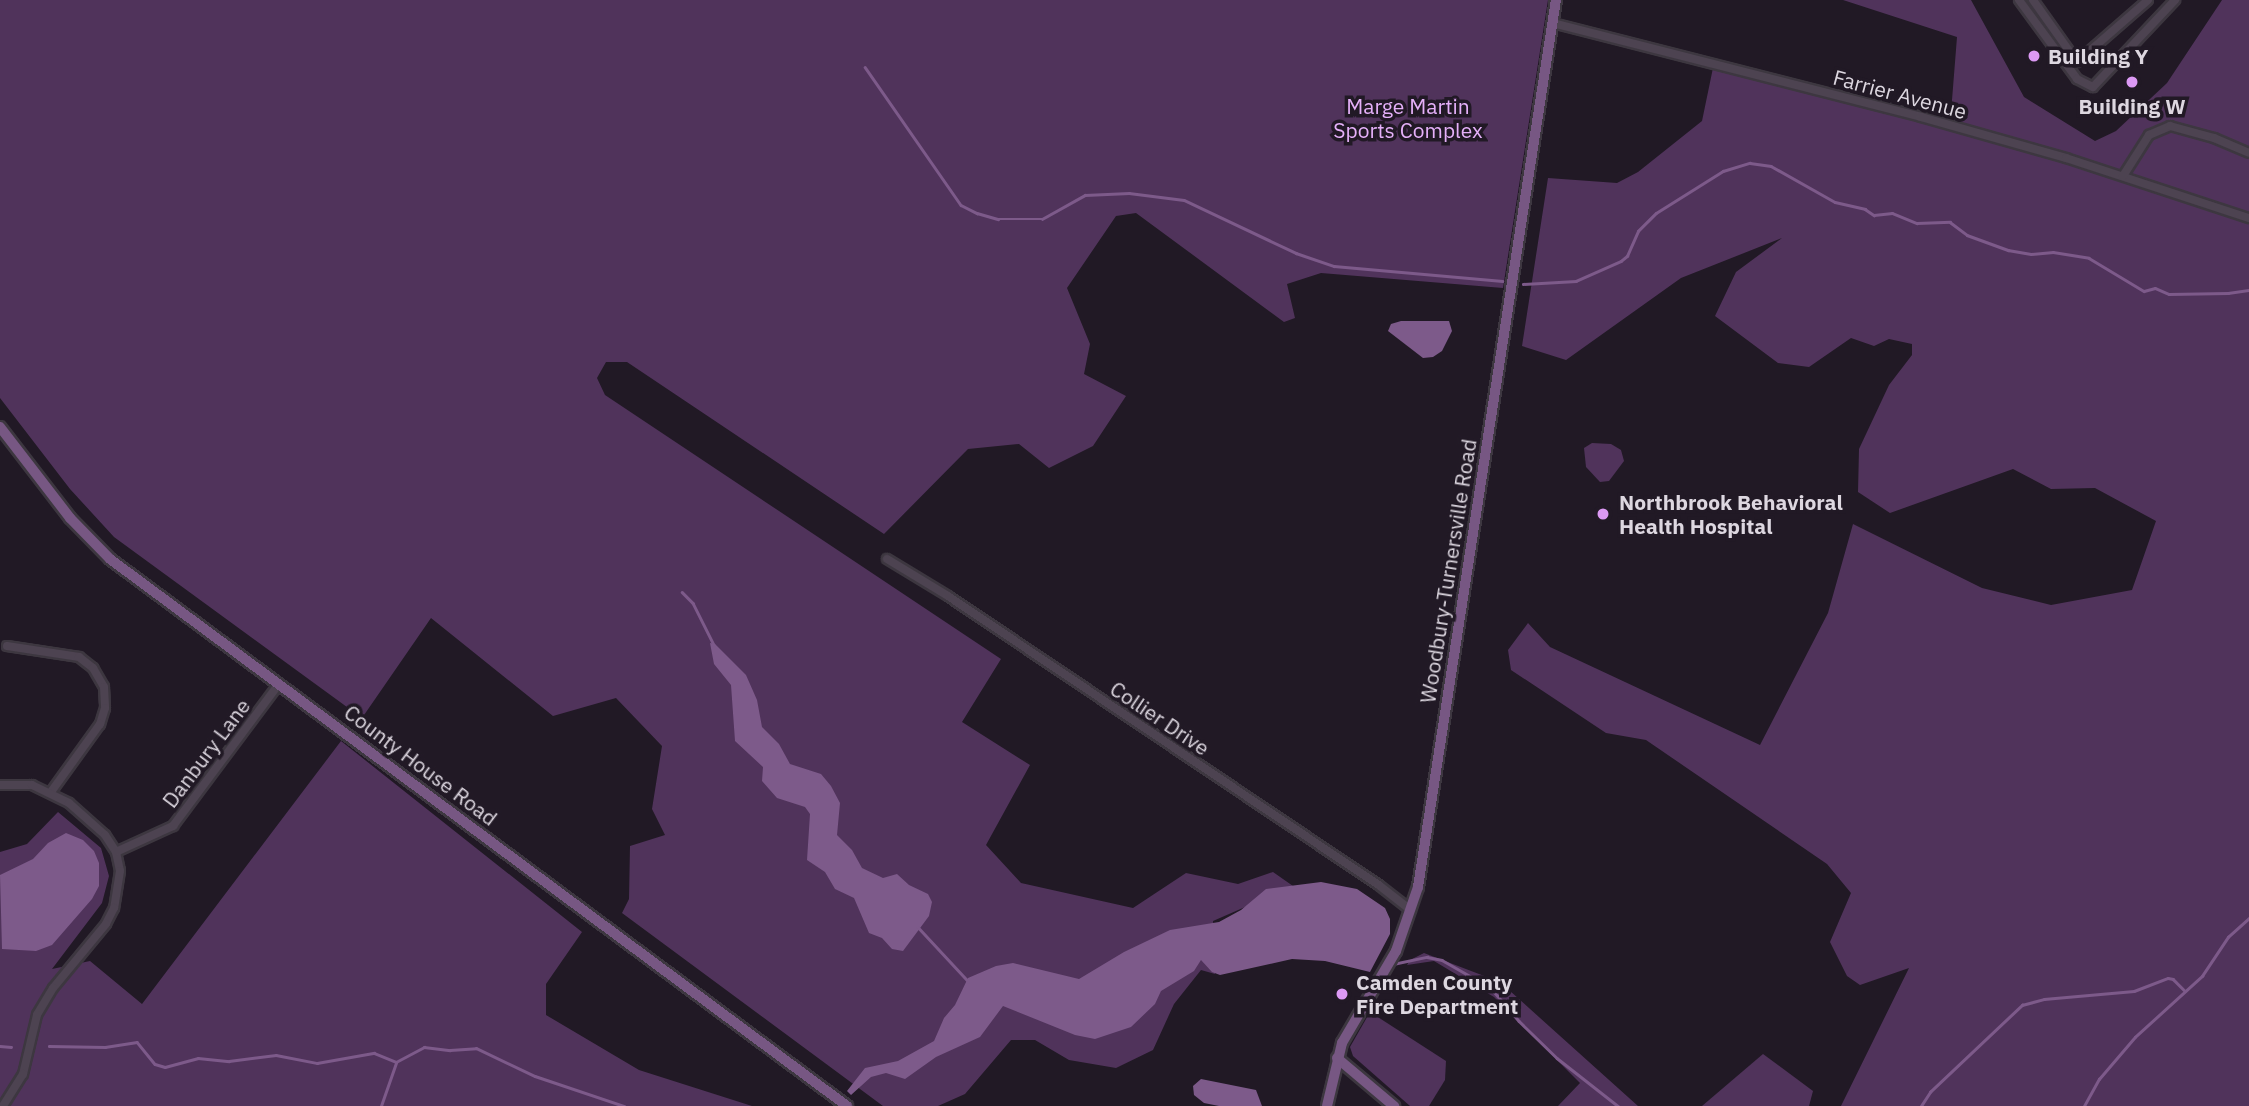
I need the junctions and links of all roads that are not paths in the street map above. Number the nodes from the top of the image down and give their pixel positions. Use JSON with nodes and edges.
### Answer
{"nodes":[{"id":1,"x":1556,"y":0,"type":"edge"},
{"id":2,"x":2019,"y":0,"type":"edge"},
{"id":3,"x":2033,"y":0,"type":"edge"},
{"id":4,"x":2148,"y":0,"type":"edge"},
{"id":5,"x":2175,"y":0,"type":"edge"},
{"id":6,"x":1553,"y":23,"type":"junction"},
{"id":7,"x":2249,"y":153,"type":"edge"},
{"id":8,"x":2123,"y":177,"type":"junction"},
{"id":9,"x":2249,"y":218,"type":"edge"},
{"id":10,"x":0,"y":427,"type":"edge"},
{"id":11,"x":887,"y":559,"type":"dead end"},
{"id":12,"x":7,"y":646,"type":"dead end"},
{"id":13,"x":279,"y":684,"type":"junction"},
{"id":14,"x":0,"y":785,"type":"edge"},
{"id":15,"x":51,"y":792,"type":"junction"},
{"id":16,"x":116,"y":852,"type":"junction"},
{"id":17,"x":1411,"y":910,"type":"junction"},
{"id":18,"x":1337,"y":1058,"type":"junction"},
{"id":19,"x":3,"y":1106,"type":"edge"},
{"id":20,"x":846,"y":1106,"type":"edge"},
{"id":21,"x":1327,"y":1106,"type":"edge"},
{"id":22,"x":1394,"y":1106,"type":"edge"}],
"edges":[{"from":1,"to":6,"type":"street"},
{"from":2,"to":5,"type":"street"},
{"from":3,"to":4,"type":"street"},
{"from":6,"to":8,"type":"street","name":"Farrier Avenue"},
{"from":6,"to":17,"type":"street","name":"Woodbury-Turnersville Road"},
{"from":7,"to":8,"type":"street"},
{"from":8,"to":9,"type":"street","name":"Farrier Avenue"},
{"from":10,"to":13,"type":"street","name":"County House Road"},
{"from":11,"to":17,"type":"street","name":"Collier Drive"},
{"from":12,"to":15,"type":"street"},
{"from":13,"to":16,"type":"street","name":"Danbury Lane"},
{"from":13,"to":20,"type":"street","name":"County House Road"},
{"from":14,"to":15,"type":"street"},
{"from":15,"to":16,"type":"street"},
{"from":16,"to":19,"type":"street"},
{"from":17,"to":18,"type":"street","name":"Woodbury-Turnersville Road"},
{"from":18,"to":21,"type":"street","name":"Woodbury-Turnersville Road"},
{"from":18,"to":22,"type":"street"}]}
